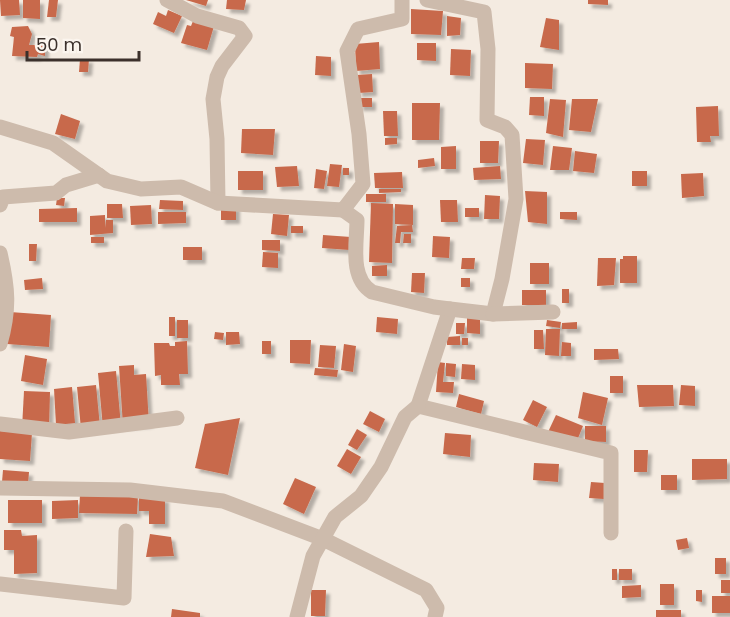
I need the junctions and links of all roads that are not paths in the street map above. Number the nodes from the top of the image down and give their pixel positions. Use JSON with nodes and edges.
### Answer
{"nodes":[{"id":1,"x":167,"y":0,"type":"edge"},
{"id":2,"x":402,"y":0,"type":"edge"},
{"id":3,"x":427,"y":0,"type":"edge"},
{"id":4,"x":0,"y":128,"type":"edge"},
{"id":5,"x":99,"y":176,"type":"junction"},
{"id":6,"x":218,"y":203,"type":"junction"},
{"id":7,"x":0,"y":204,"type":"edge"},
{"id":8,"x":343,"y":210,"type":"junction"},
{"id":9,"x":0,"y":253,"type":"edge"},
{"id":10,"x":450,"y":309,"type":"junction"},
{"id":11,"x":553,"y":312,"type":"dead end"},
{"id":12,"x":493,"y":314,"type":"junction"},
{"id":13,"x":0,"y":344,"type":"edge"},
{"id":14,"x":418,"y":406,"type":"junction"},
{"id":15,"x":177,"y":418,"type":"dead end"},
{"id":16,"x":0,"y":424,"type":"edge"},
{"id":17,"x":0,"y":488,"type":"edge"},
{"id":18,"x":126,"y":531,"type":"dead end"},
{"id":19,"x":611,"y":533,"type":"dead end"},
{"id":20,"x":322,"y":539,"type":"junction"},
{"id":21,"x":0,"y":584,"type":"edge"},
{"id":22,"x":297,"y":617,"type":"edge"},
{"id":23,"x":435,"y":617,"type":"edge"}],
"edges":[{"from":1,"to":6,"type":"street"},
{"from":2,"to":8,"type":"street"},
{"from":3,"to":12,"type":"street"},
{"from":4,"to":5,"type":"street"},
{"from":5,"to":6,"type":"street"},
{"from":5,"to":7,"type":"street"},
{"from":6,"to":8,"type":"street"},
{"from":8,"to":10,"type":"street"},
{"from":9,"to":13,"type":"street"},
{"from":10,"to":12,"type":"street"},
{"from":10,"to":14,"type":"street"},
{"from":11,"to":12,"type":"street"},
{"from":14,"to":19,"type":"street"},
{"from":14,"to":20,"type":"street"},
{"from":15,"to":16,"type":"street"},
{"from":17,"to":20,"type":"street"},
{"from":18,"to":21,"type":"street"},
{"from":20,"to":22,"type":"street"},
{"from":20,"to":23,"type":"street"}]}
